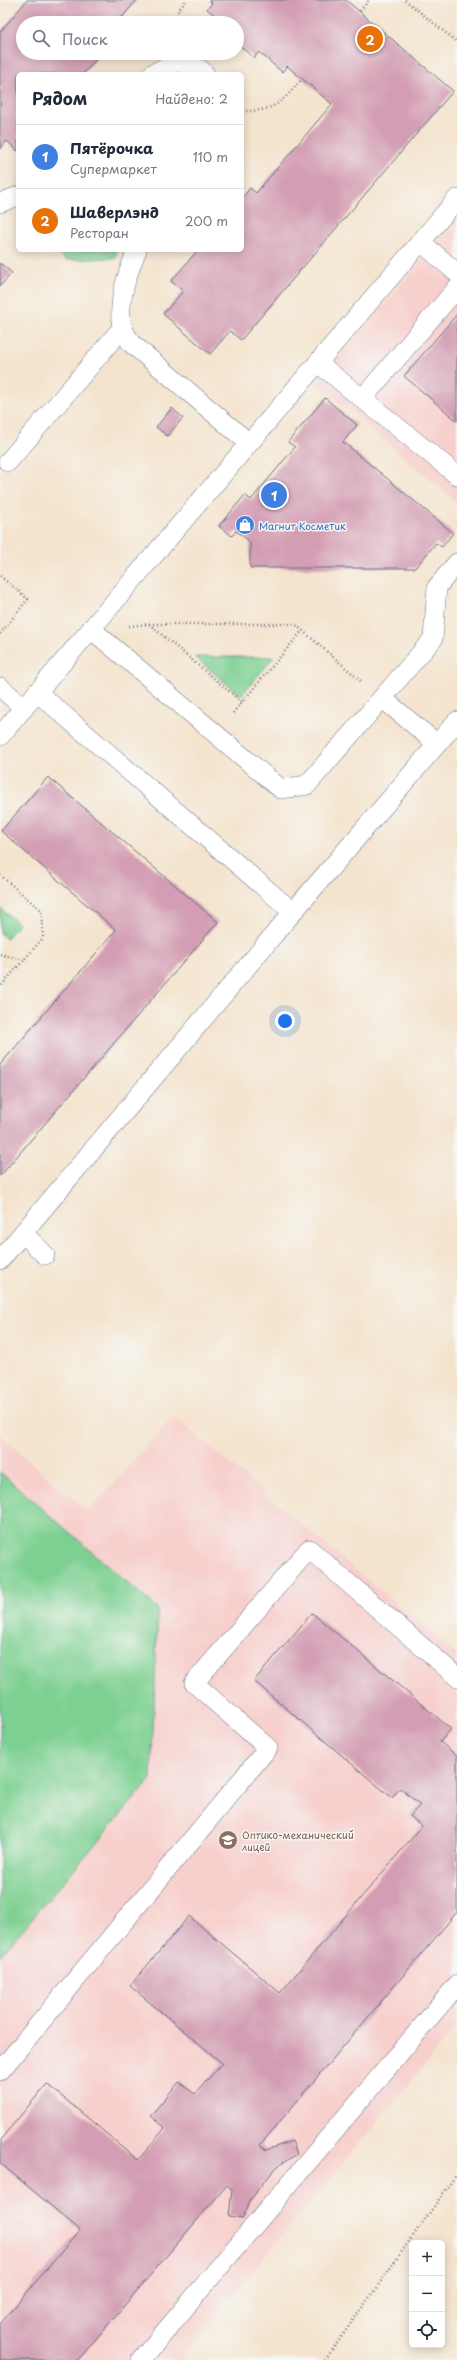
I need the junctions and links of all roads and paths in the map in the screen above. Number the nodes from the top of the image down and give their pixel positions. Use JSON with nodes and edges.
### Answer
{"nodes":[{"id":1,"x":187,"y":0,"type":"edge"},
{"id":2,"x":369,"y":0,"type":"edge"},
{"id":3,"x":405,"y":0,"type":"edge"},
{"id":4,"x":360,"y":11,"type":"dead end"},
{"id":5,"x":176,"y":16,"type":"edge"},
{"id":6,"x":457,"y":42,"type":"edge"},
{"id":7,"x":156,"y":72,"type":"edge"},
{"id":8,"x":203,"y":72,"type":"edge"},
{"id":9,"x":302,"y":79,"type":"dead end"},
{"id":10,"x":244,"y":111,"type":"edge"},
{"id":11,"x":16,"y":197,"type":"edge"},
{"id":12,"x":457,"y":199,"type":"edge"},
{"id":13,"x":0,"y":203,"type":"edge"},
{"id":14,"x":421,"y":242,"type":"junction"},
{"id":15,"x":136,"y":252,"type":"edge"},
{"id":16,"x":457,"y":273,"type":"edge"},
{"id":17,"x":457,"y":288,"type":"edge"},
{"id":18,"x":122,"y":327,"type":"junction"},
{"id":19,"x":318,"y":363,"type":"junction"},
{"id":20,"x":363,"y":398,"type":"junction"},
{"id":21,"x":249,"y":443,"type":"junction"},
{"id":22,"x":8,"y":462,"type":"dead end"},
{"id":23,"x":457,"y":475,"type":"edge"},
{"id":24,"x":457,"y":563,"type":"edge"},
{"id":25,"x":0,"y":576,"type":"edge"},
{"id":26,"x":149,"y":624,"type":"junction"},
{"id":27,"x":91,"y":629,"type":"junction"},
{"id":28,"x":302,"y":631,"type":"junction"},
{"id":29,"x":0,"y":634,"type":"edge"},
{"id":30,"x":0,"y":687,"type":"edge"},
{"id":31,"x":37,"y":692,"type":"junction"},
{"id":32,"x":382,"y":698,"type":"junction"},
{"id":33,"x":242,"y":702,"type":"junction"},
{"id":34,"x":24,"y":708,"type":"junction"},
{"id":35,"x":457,"y":721,"type":"edge"},
{"id":36,"x":215,"y":734,"type":"junction"},
{"id":37,"x":0,"y":736,"type":"edge"},
{"id":38,"x":437,"y":744,"type":"junction"},
{"id":39,"x":0,"y":875,"type":"edge"},
{"id":40,"x":293,"y":912,"type":"junction"},
{"id":41,"x":0,"y":954,"type":"edge"},
{"id":42,"x":24,"y":960,"type":"junction"},
{"id":43,"x":0,"y":987,"type":"edge"},
{"id":44,"x":23,"y":1233,"type":"junction"},
{"id":45,"x":45,"y":1255,"type":"dead end"},
{"id":46,"x":0,"y":1260,"type":"edge"},
{"id":47,"x":457,"y":1677,"type":"edge"},
{"id":48,"x":457,"y":1985,"type":"edge"},
{"id":49,"x":0,"y":2071,"type":"edge"},
{"id":50,"x":457,"y":2174,"type":"edge"},
{"id":51,"x":141,"y":2360,"type":"edge"},
{"id":52,"x":325,"y":2360,"type":"edge"}],
"edges":[{"from":1,"to":5,"type":"path"},
{"from":2,"to":4,"type":"path"},
{"from":3,"to":6,"type":"path"},
{"from":7,"to":8,"type":"lane"},
{"from":9,"to":10,"type":"path"},
{"from":11,"to":13,"type":"lane"},
{"from":12,"to":14,"type":"lane"},
{"from":14,"to":16,"type":"lane"},
{"from":14,"to":19,"type":"lane"},
{"from":15,"to":18,"type":"lane"},
{"from":17,"to":20,"type":"lane"},
{"from":18,"to":21,"type":"lane"},
{"from":18,"to":22,"type":"lane"},
{"from":19,"to":20,"type":"lane"},
{"from":19,"to":21,"type":"lane"},
{"from":20,"to":23,"type":"lane"},
{"from":21,"to":27,"type":"lane"},
{"from":24,"to":32,"type":"lane"},
{"from":25,"to":29,"type":"path"},
{"from":26,"to":27,"type":"path"},
{"from":26,"to":28,"type":"path"},
{"from":26,"to":33,"type":"path"},
{"from":27,"to":31,"type":"lane"},
{"from":27,"to":36,"type":"lane"},
{"from":28,"to":32,"type":"path"},
{"from":28,"to":33,"type":"path"},
{"from":30,"to":34,"type":"lane"},
{"from":31,"to":34,"type":"lane"},
{"from":31,"to":40,"type":"lane"},
{"from":32,"to":36,"type":"lane"},
{"from":32,"to":38,"type":"lane"},
{"from":33,"to":36,"type":"path"},
{"from":34,"to":37,"type":"lane"},
{"from":35,"to":38,"type":"lane"},
{"from":38,"to":40,"type":"lane"},
{"from":39,"to":42,"type":"path"},
{"from":40,"to":44,"type":"lane"},
{"from":41,"to":42,"type":"path"},
{"from":42,"to":43,"type":"path"},
{"from":44,"to":45,"type":"lane"},
{"from":44,"to":46,"type":"lane"},
{"from":47,"to":49,"type":"lane"},
{"from":48,"to":51,"type":"lane"},
{"from":50,"to":52,"type":"path"}]}
